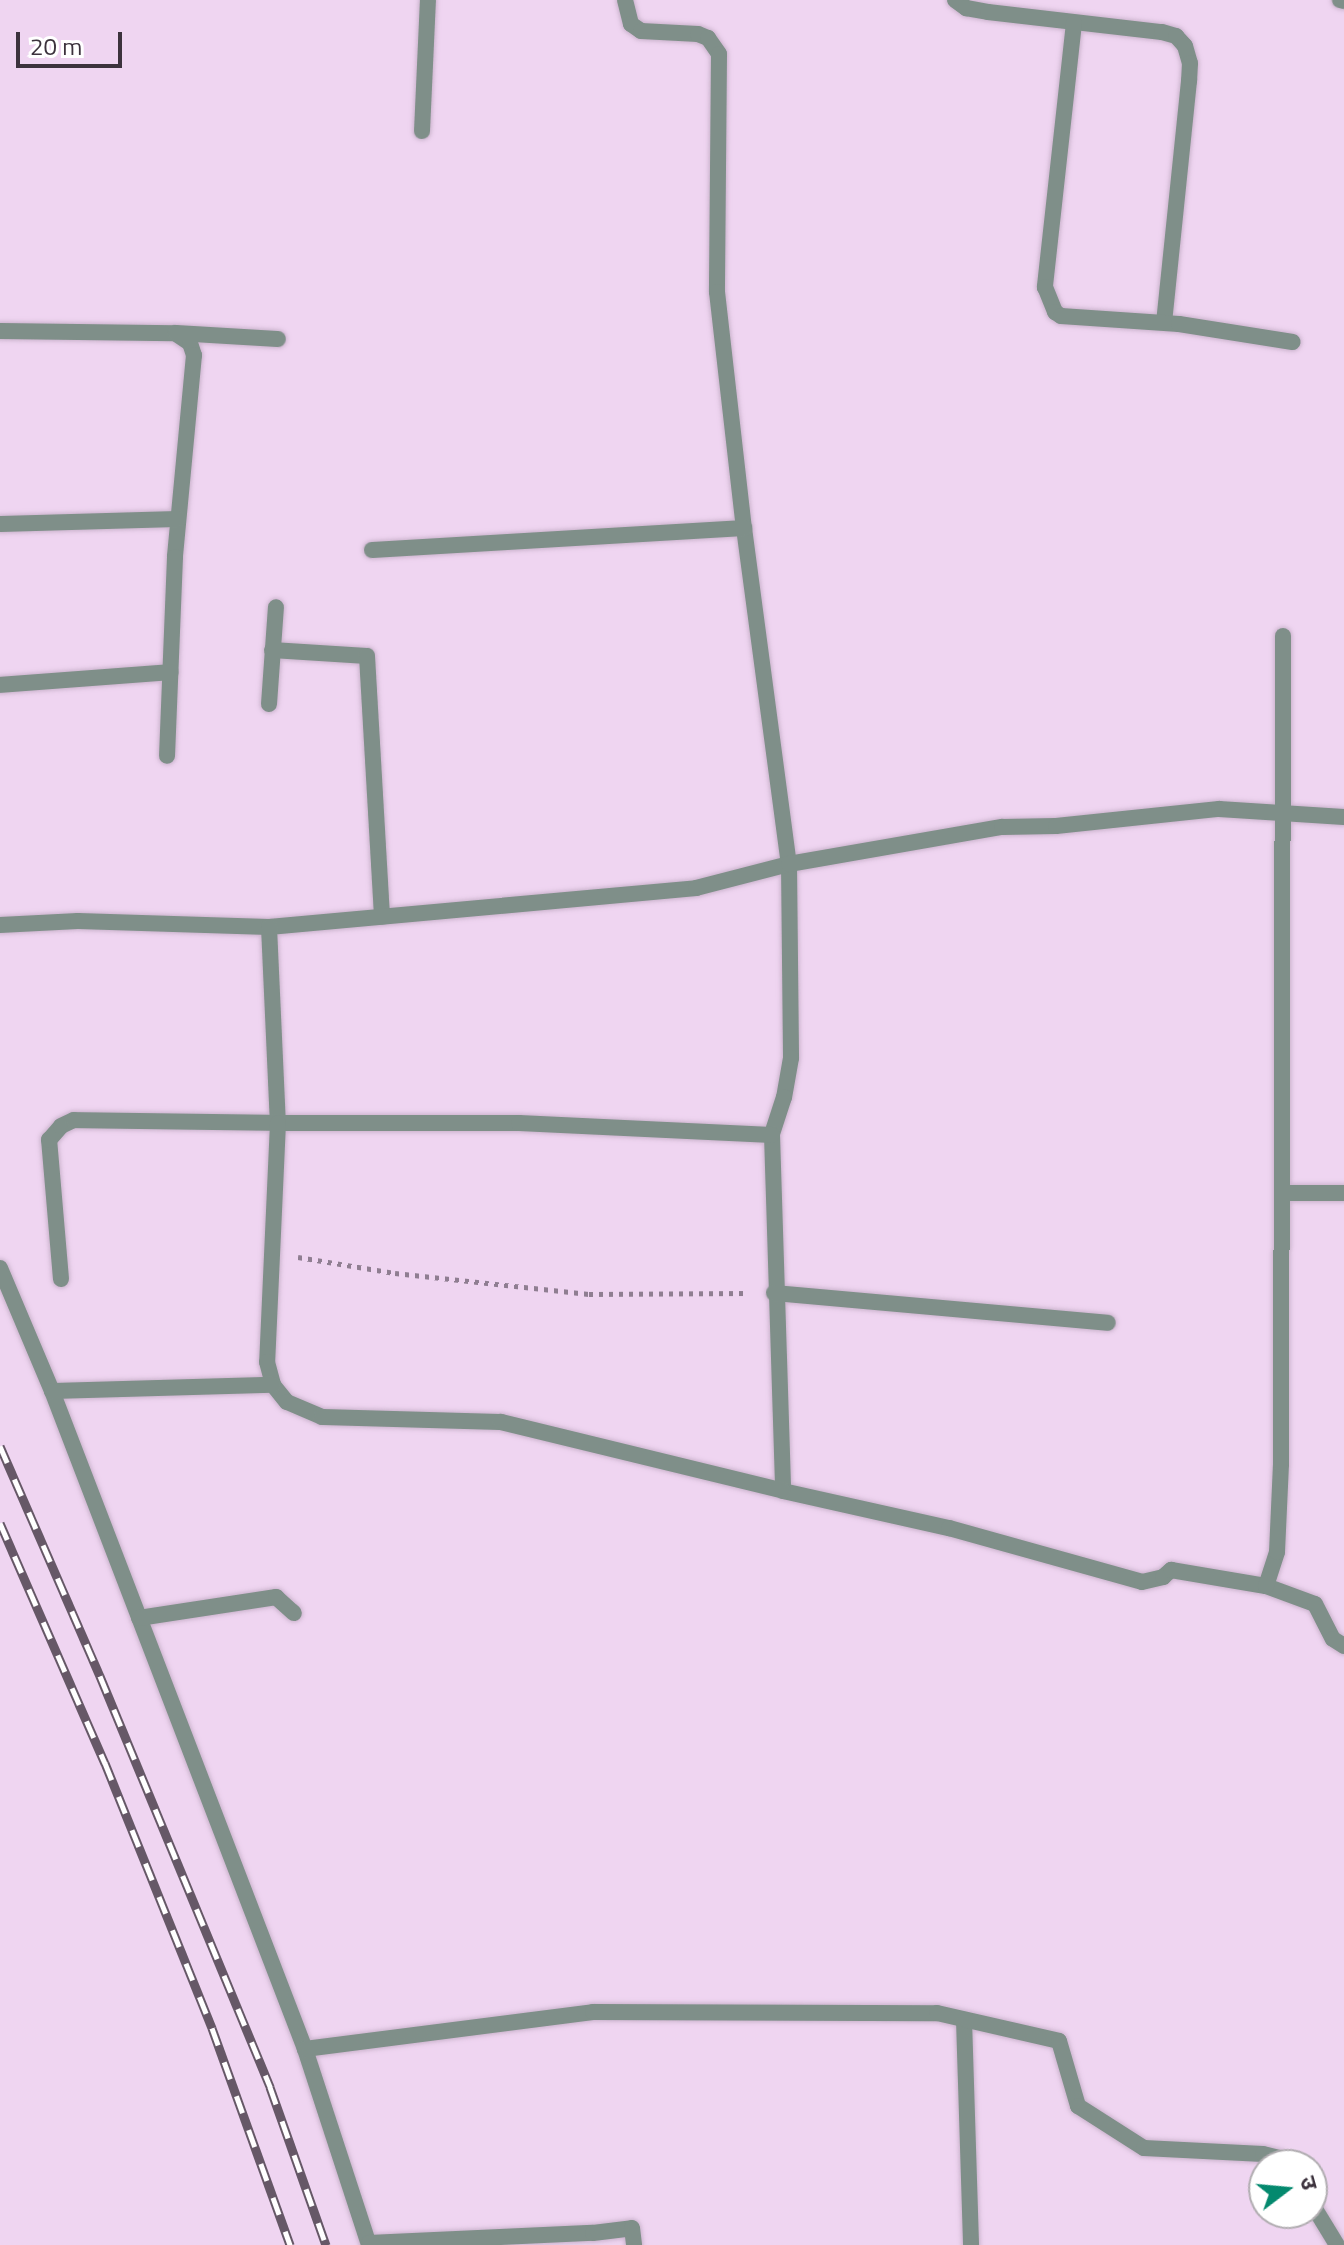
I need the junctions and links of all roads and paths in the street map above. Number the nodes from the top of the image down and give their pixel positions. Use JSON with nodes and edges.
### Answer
{"nodes":[{"id":1,"x":428,"y":0,"type":"edge"},
{"id":2,"x":625,"y":0,"type":"edge"},
{"id":3,"x":955,"y":0,"type":"edge"},
{"id":4,"x":1074,"y":23,"type":"junction"},
{"id":5,"x":422,"y":131,"type":"dead end"},
{"id":6,"x":1164,"y":322,"type":"junction"},
{"id":7,"x":0,"y":331,"type":"edge"},
{"id":8,"x":175,"y":333,"type":"junction"},
{"id":9,"x":278,"y":339,"type":"dead end"},
{"id":10,"x":1293,"y":342,"type":"dead end"},
{"id":11,"x":178,"y":519,"type":"junction"},
{"id":12,"x":0,"y":524,"type":"edge"},
{"id":13,"x":744,"y":528,"type":"junction"},
{"id":14,"x":372,"y":550,"type":"dead end"},
{"id":15,"x":276,"y":607,"type":"dead end"},
{"id":16,"x":1283,"y":636,"type":"dead end"},
{"id":17,"x":272,"y":650,"type":"junction"},
{"id":18,"x":171,"y":672,"type":"junction"},
{"id":19,"x":0,"y":685,"type":"edge"},
{"id":20,"x":269,"y":704,"type":"dead end"},
{"id":21,"x":167,"y":756,"type":"dead end"},
{"id":22,"x":1283,"y":816,"type":"junction"},
{"id":23,"x":1344,"y":817,"type":"edge"},
{"id":24,"x":789,"y":864,"type":"junction"},
{"id":25,"x":382,"y":917,"type":"junction"},
{"id":26,"x":0,"y":925,"type":"edge"},
{"id":27,"x":269,"y":927,"type":"junction"},
{"id":28,"x":278,"y":1123,"type":"junction"},
{"id":29,"x":772,"y":1135,"type":"junction"},
{"id":30,"x":1282,"y":1193,"type":"junction"},
{"id":31,"x":1344,"y":1193,"type":"edge"},
{"id":32,"x":274,"y":1254,"type":"junction"},
{"id":33,"x":0,"y":1268,"type":"edge"},
{"id":34,"x":61,"y":1279,"type":"dead end"},
{"id":35,"x":774,"y":1293,"type":"junction"},
{"id":36,"x":1108,"y":1323,"type":"dead end"},
{"id":37,"x":273,"y":1385,"type":"junction"},
{"id":38,"x":52,"y":1391,"type":"junction"},
{"id":39,"x":783,"y":1491,"type":"junction"},
{"id":40,"x":1266,"y":1586,"type":"junction"},
{"id":41,"x":294,"y":1613,"type":"dead end"},
{"id":42,"x":139,"y":1618,"type":"junction"},
{"id":43,"x":1344,"y":1646,"type":"edge"},
{"id":44,"x":964,"y":2020,"type":"junction"},
{"id":45,"x":305,"y":2049,"type":"junction"},
{"id":46,"x":1248,"y":2153,"type":"edge"},
{"id":47,"x":369,"y":2244,"type":"edge"},
{"id":48,"x":634,"y":2245,"type":"edge"},
{"id":49,"x":971,"y":2245,"type":"edge"}],
"edges":[{"from":1,"to":5,"type":"street"},
{"from":2,"to":13,"type":"street"},
{"from":3,"to":4,"type":"street"},
{"from":4,"to":6,"type":"street"},
{"from":4,"to":6,"type":"street"},
{"from":6,"to":10,"type":"street"},
{"from":7,"to":8,"type":"street"},
{"from":8,"to":9,"type":"street"},
{"from":8,"to":11,"type":"street"},
{"from":11,"to":12,"type":"street"},
{"from":11,"to":18,"type":"street"},
{"from":13,"to":14,"type":"street"},
{"from":13,"to":24,"type":"street"},
{"from":15,"to":17,"type":"street"},
{"from":16,"to":22,"type":"street"},
{"from":17,"to":20,"type":"street"},
{"from":17,"to":25,"type":"street"},
{"from":18,"to":19,"type":"street"},
{"from":18,"to":21,"type":"street"},
{"from":22,"to":23,"type":"street"},
{"from":22,"to":24,"type":"street"},
{"from":22,"to":30,"type":"street"},
{"from":24,"to":25,"type":"street"},
{"from":24,"to":29,"type":"street"},
{"from":25,"to":27,"type":"street"},
{"from":26,"to":27,"type":"street"},
{"from":27,"to":28,"type":"street"},
{"from":28,"to":29,"type":"street"},
{"from":28,"to":32,"type":"street"},
{"from":28,"to":34,"type":"street"},
{"from":29,"to":35,"type":"street"},
{"from":30,"to":31,"type":"street"},
{"from":30,"to":40,"type":"street"},
{"from":32,"to":35,"type":"path"},
{"from":32,"to":37,"type":"street"},
{"from":33,"to":38,"type":"street"},
{"from":35,"to":36,"type":"street"},
{"from":35,"to":39,"type":"street"},
{"from":37,"to":38,"type":"street"},
{"from":37,"to":39,"type":"street"},
{"from":38,"to":42,"type":"street"},
{"from":39,"to":40,"type":"street"},
{"from":40,"to":43,"type":"street"},
{"from":41,"to":42,"type":"street"},
{"from":42,"to":45,"type":"street"},
{"from":44,"to":45,"type":"street"},
{"from":44,"to":46,"type":"street"},
{"from":44,"to":49,"type":"street"},
{"from":45,"to":47,"type":"street"},
{"from":47,"to":48,"type":"street"}]}
